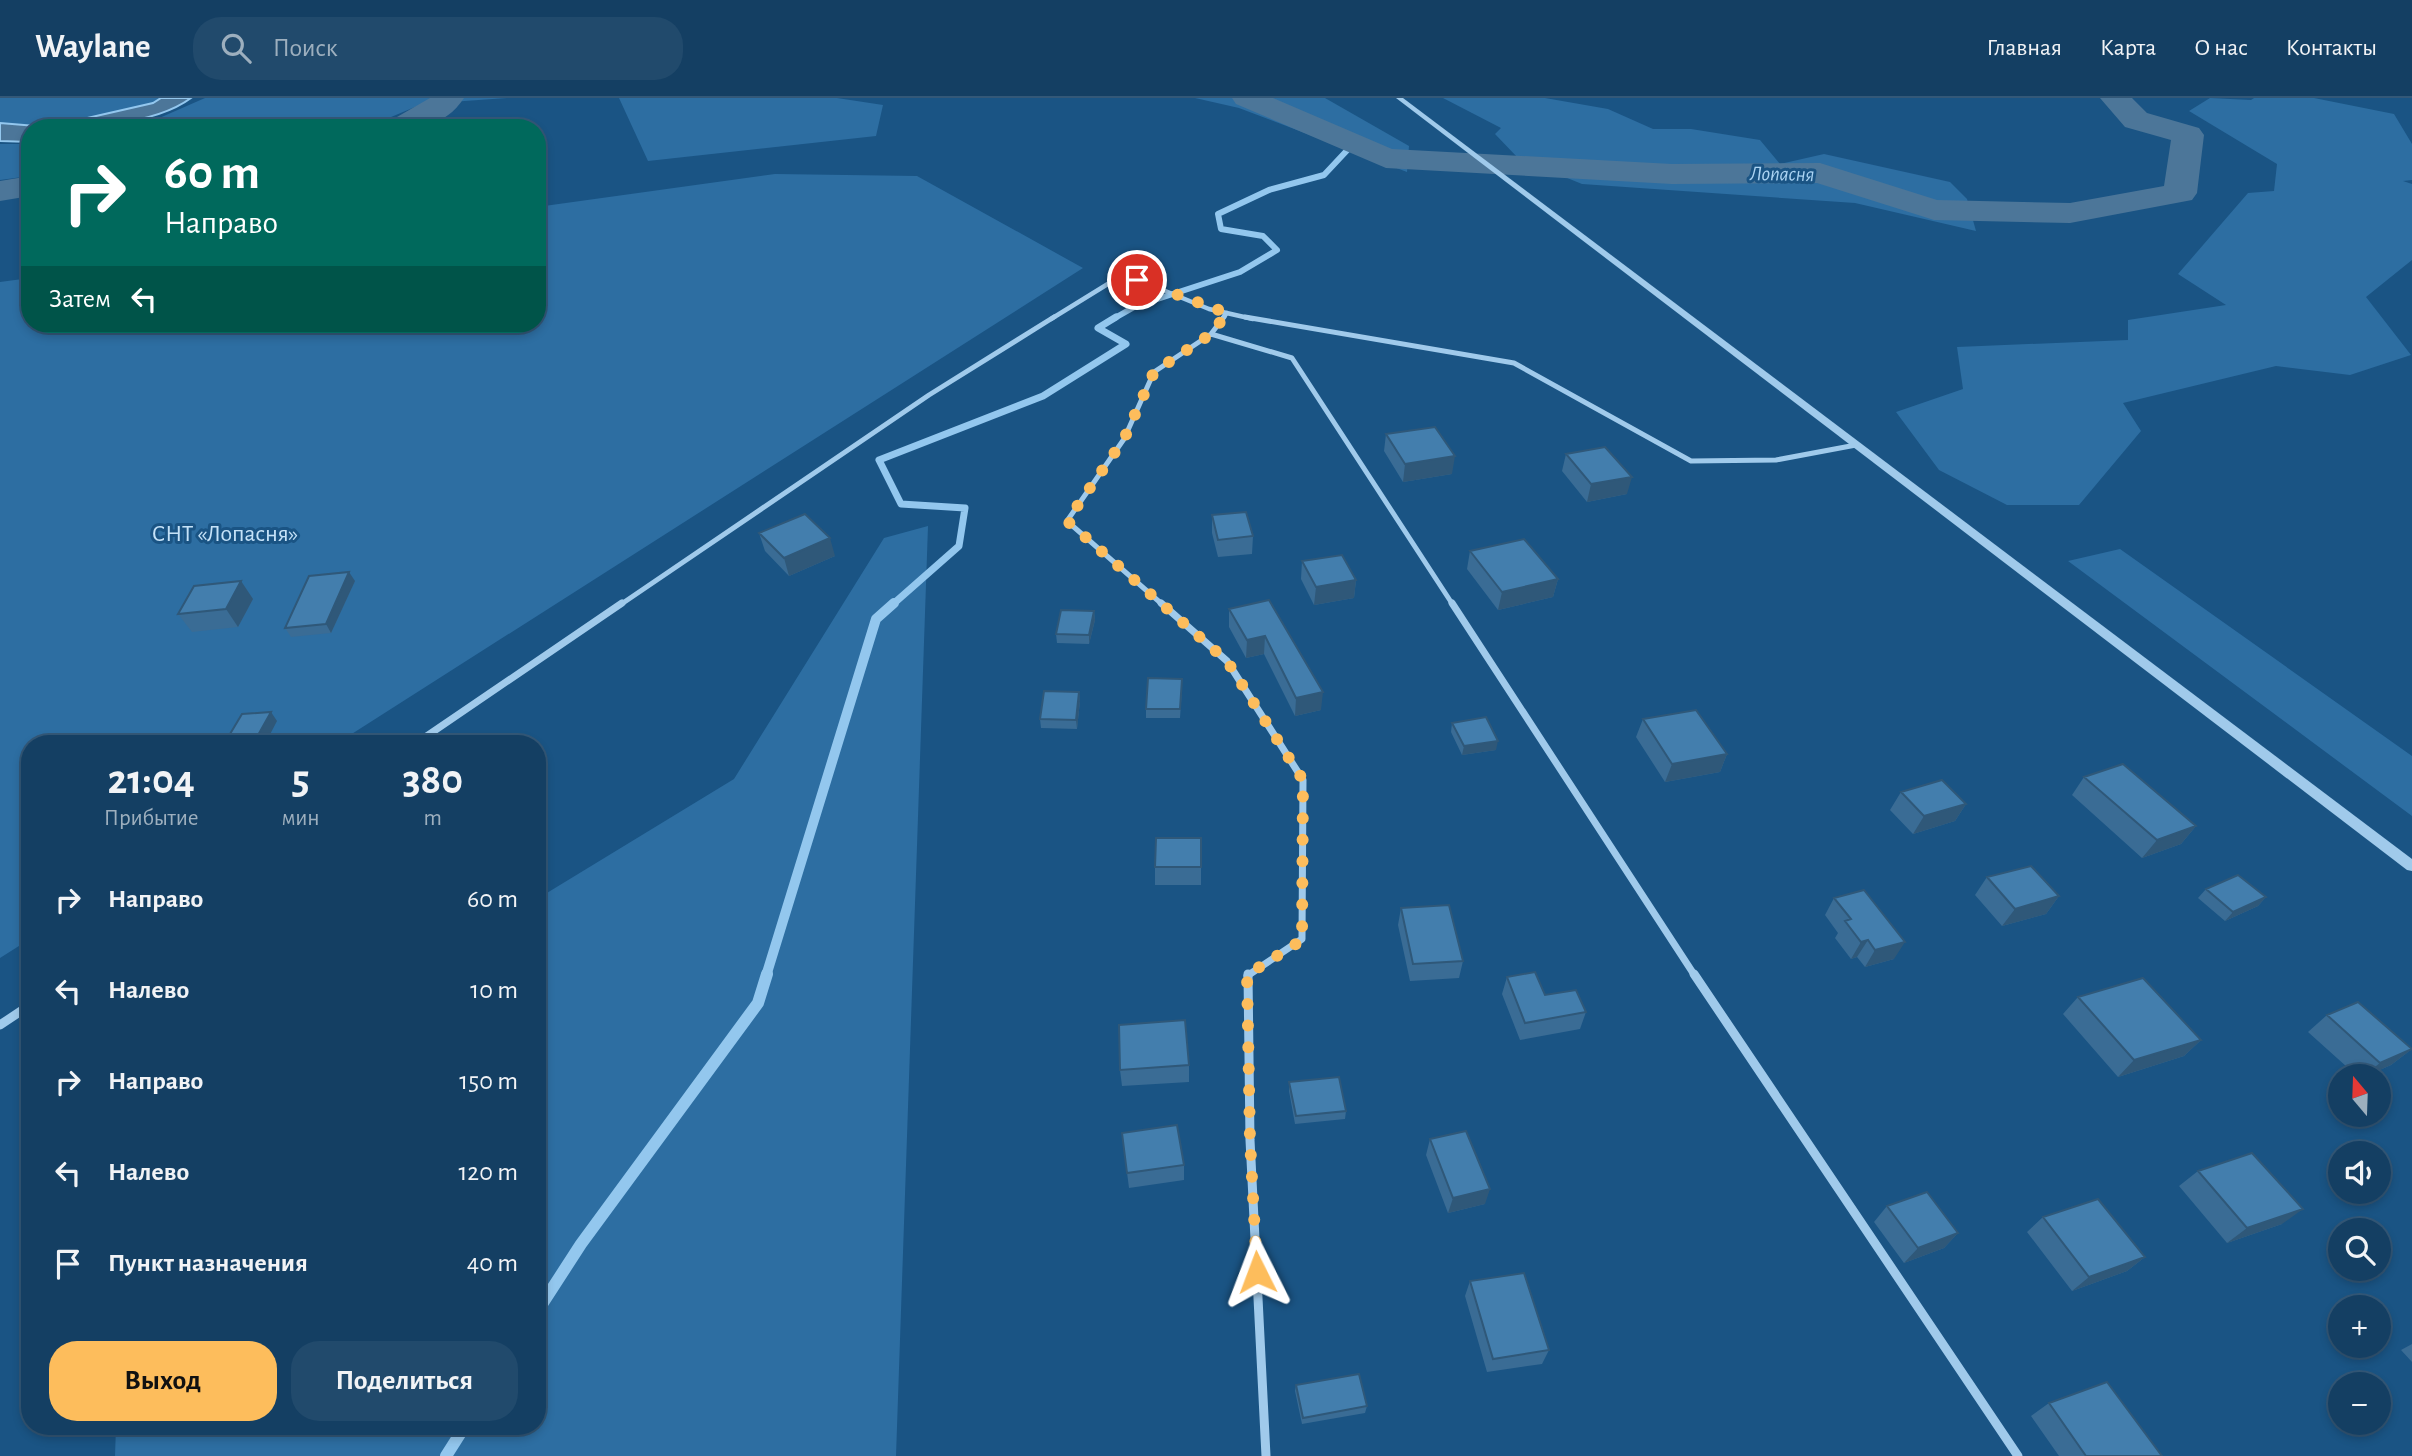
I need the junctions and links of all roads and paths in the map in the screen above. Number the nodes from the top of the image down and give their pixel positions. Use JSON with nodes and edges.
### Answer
{"nodes":[{"id":1,"x":1399,"y":98,"type":"edge"},
{"id":2,"x":1227,"y":313,"type":"junction"},
{"id":3,"x":1211,"y":334,"type":"junction"},
{"id":4,"x":1856,"y":444,"type":"junction"},
{"id":5,"x":428,"y":735,"type":"edge"},
{"id":6,"x":2412,"y":866,"type":"edge"},
{"id":7,"x":21,"y":1011,"type":"edge"},
{"id":8,"x":0,"y":1025,"type":"edge"},
{"id":9,"x":1265,"y":1456,"type":"edge"},
{"id":10,"x":2018,"y":1456,"type":"edge"}],
"edges":[{"from":1,"to":4,"type":"street"},
{"from":2,"to":3,"type":"street"},
{"from":2,"to":4,"type":"street"},
{"from":2,"to":5,"type":"street"},
{"from":3,"to":9,"type":"street"},
{"from":3,"to":10,"type":"street"},
{"from":4,"to":6,"type":"street"},
{"from":7,"to":8,"type":"street"}]}
